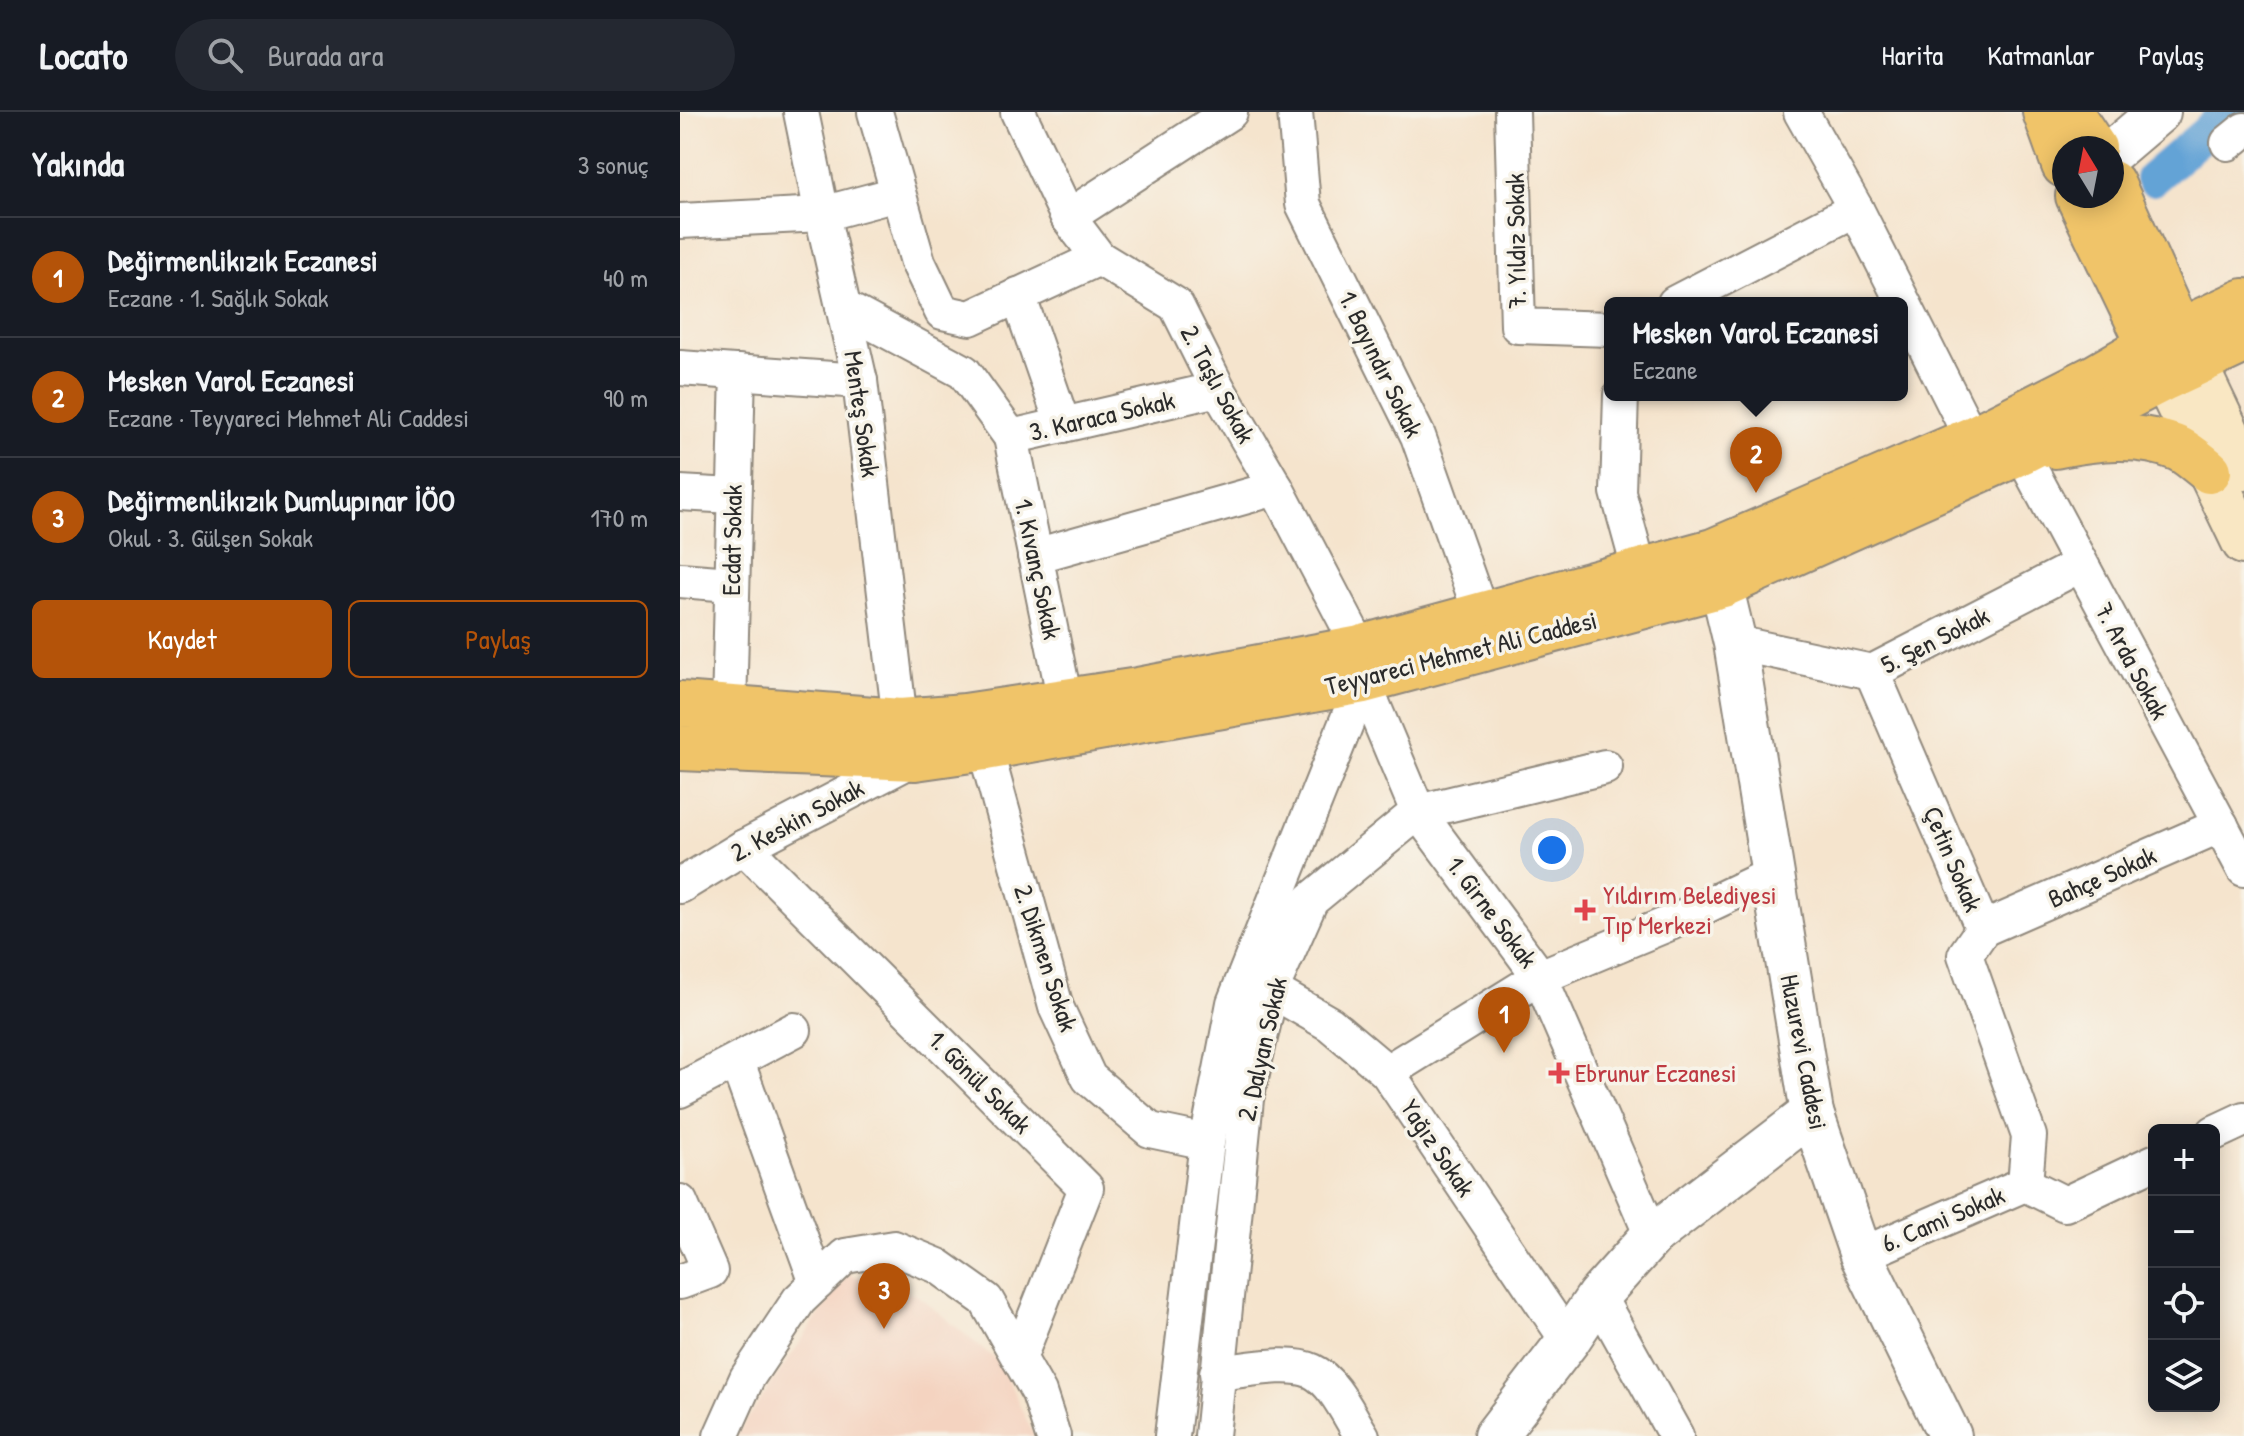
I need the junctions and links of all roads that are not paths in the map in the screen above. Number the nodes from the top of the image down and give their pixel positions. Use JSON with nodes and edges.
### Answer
{"nodes":[{"id":1,"x":801,"y":112,"type":"edge"},
{"id":2,"x":875,"y":112,"type":"edge"},
{"id":3,"x":1018,"y":112,"type":"edge"},
{"id":4,"x":1230,"y":112,"type":"edge"},
{"id":5,"x":1295,"y":112,"type":"edge"},
{"id":6,"x":1512,"y":112,"type":"edge"},
{"id":7,"x":1801,"y":112,"type":"edge"},
{"id":8,"x":2045,"y":112,"type":"edge"},
{"id":9,"x":2070,"y":112,"type":"edge"},
{"id":10,"x":2159,"y":112,"type":"edge"},
{"id":11,"x":2054,"y":136,"type":"edge"},
{"id":12,"x":2086,"y":136,"type":"edge"},
{"id":13,"x":2124,"y":142,"type":"edge"},
{"id":14,"x":897,"y":194,"type":"junction"},
{"id":15,"x":2085,"y":208,"type":"edge"},
{"id":16,"x":2121,"y":208,"type":"edge"},
{"id":17,"x":1856,"y":209,"type":"junction"},
{"id":18,"x":822,"y":214,"type":"junction"},
{"id":19,"x":1068,"y":217,"type":"junction"},
{"id":20,"x":680,"y":221,"type":"edge"},
{"id":21,"x":1099,"y":258,"type":"junction"},
{"id":22,"x":1018,"y":295,"type":"junction"},
{"id":23,"x":1687,"y":297,"type":"edge"},
{"id":24,"x":1900,"y":297,"type":"edge"},
{"id":25,"x":2244,"y":301,"type":"edge"},
{"id":26,"x":843,"y":307,"type":"junction"},
{"id":27,"x":1908,"y":312,"type":"edge"},
{"id":28,"x":1604,"y":329,"type":"edge"},
{"id":29,"x":2244,"y":341,"type":"edge"},
{"id":30,"x":2172,"y":354,"type":"junction"},
{"id":31,"x":680,"y":368,"type":"edge"},
{"id":32,"x":738,"y":372,"type":"junction"},
{"id":33,"x":860,"y":381,"type":"junction"},
{"id":34,"x":1218,"y":389,"type":"junction"},
{"id":35,"x":1621,"y":401,"type":"edge"},
{"id":36,"x":1063,"y":425,"type":"junction"},
{"id":37,"x":1011,"y":437,"type":"junction"},
{"id":38,"x":1972,"y":439,"type":"junction"},
{"id":39,"x":2021,"y":452,"type":"junction"},
{"id":40,"x":2227,"y":469,"type":"edge"},
{"id":41,"x":1276,"y":488,"type":"junction"},
{"id":42,"x":680,"y":493,"type":"edge"},
{"id":43,"x":733,"y":496,"type":"junction"},
{"id":44,"x":2244,"y":542,"type":"edge"},
{"id":45,"x":1035,"y":556,"type":"junction"},
{"id":46,"x":2080,"y":565,"type":"junction"},
{"id":47,"x":1718,"y":568,"type":"junction"},
{"id":48,"x":1640,"y":572,"type":"junction"},
{"id":49,"x":680,"y":580,"type":"edge"},
{"id":50,"x":731,"y":584,"type":"junction"},
{"id":51,"x":1481,"y":614,"type":"junction"},
{"id":52,"x":1735,"y":643,"type":"junction"},
{"id":53,"x":1362,"y":664,"type":"junction"},
{"id":54,"x":1872,"y":672,"type":"junction"},
{"id":55,"x":1065,"y":701,"type":"junction"},
{"id":56,"x":680,"y":704,"type":"edge"},
{"id":57,"x":729,"y":708,"type":"junction"},
{"id":58,"x":907,"y":739,"type":"junction"},
{"id":59,"x":680,"y":748,"type":"edge"},
{"id":60,"x":985,"y":748,"type":"junction"},
{"id":61,"x":1605,"y":767,"type":"dead end"},
{"id":62,"x":1418,"y":812,"type":"junction"},
{"id":63,"x":2221,"y":825,"type":"junction"},
{"id":64,"x":744,"y":847,"type":"junction"},
{"id":65,"x":2244,"y":869,"type":"edge"},
{"id":66,"x":1773,"y":874,"type":"junction"},
{"id":67,"x":680,"y":886,"type":"edge"},
{"id":68,"x":1983,"y":929,"type":"junction"},
{"id":69,"x":1540,"y":977,"type":"junction"},
{"id":70,"x":1271,"y":990,"type":"junction"},
{"id":71,"x":794,"y":1030,"type":"dead end"},
{"id":72,"x":737,"y":1062,"type":"junction"},
{"id":73,"x":1387,"y":1072,"type":"junction"},
{"id":74,"x":680,"y":1090,"type":"edge"},
{"id":75,"x":1812,"y":1113,"type":"junction"},
{"id":76,"x":2244,"y":1119,"type":"edge"},
{"id":77,"x":2220,"y":1130,"type":"edge"},
{"id":78,"x":1207,"y":1142,"type":"junction"},
{"id":79,"x":2148,"y":1165,"type":"edge"},
{"id":80,"x":2025,"y":1184,"type":"junction"},
{"id":81,"x":680,"y":1202,"type":"edge"},
{"id":82,"x":1652,"y":1236,"type":"junction"},
{"id":83,"x":1861,"y":1255,"type":"junction"},
{"id":84,"x":680,"y":1282,"type":"edge"},
{"id":85,"x":817,"y":1283,"type":"junction"},
{"id":86,"x":1598,"y":1296,"type":"junction"},
{"id":87,"x":1568,"y":1341,"type":"junction"},
{"id":88,"x":1019,"y":1358,"type":"junction"},
{"id":89,"x":1217,"y":1373,"type":"junction"},
{"id":90,"x":721,"y":1436,"type":"edge"},
{"id":91,"x":1053,"y":1436,"type":"edge"},
{"id":92,"x":1172,"y":1436,"type":"edge"},
{"id":93,"x":1212,"y":1436,"type":"edge"},
{"id":94,"x":1362,"y":1436,"type":"edge"},
{"id":95,"x":1495,"y":1436,"type":"edge"},
{"id":96,"x":1676,"y":1436,"type":"edge"},
{"id":97,"x":1950,"y":1436,"type":"edge"}],
"edges":[{"from":1,"to":18,"type":"street","name":"Menteş Sokak"},
{"from":2,"to":14,"type":"street"},
{"from":3,"to":19,"type":"street","name":"2. Taşlı Sokak"},
{"from":4,"to":19,"type":"street"},
{"from":5,"to":51,"type":"street","name":"1. Bayındır Sokak"},
{"from":6,"to":28,"type":"street","name":"7. Yıldız Sokak"},
{"from":7,"to":17,"type":"street"},
{"from":8,"to":11,"type":"main road"},
{"from":9,"to":12,"type":"main road"},
{"from":10,"to":13,"type":"street"},
{"from":14,"to":18,"type":"street"},
{"from":14,"to":22,"type":"street"},
{"from":15,"to":30,"type":"main road"},
{"from":16,"to":30,"type":"main road"},
{"from":17,"to":23,"type":"street"},
{"from":17,"to":24,"type":"street"},
{"from":18,"to":20,"type":"street"},
{"from":18,"to":26,"type":"street","name":"Menteş Sokak"},
{"from":19,"to":21,"type":"street","name":"2. Taşlı Sokak"},
{"from":21,"to":22,"type":"street"},
{"from":21,"to":34,"type":"street","name":"2. Taşlı Sokak"},
{"from":22,"to":36,"type":"street"},
{"from":25,"to":30,"type":"main road"},
{"from":26,"to":33,"type":"street","name":"Menteş Sokak"},
{"from":26,"to":37,"type":"street","name":"3. Karaca Sokak"},
{"from":27,"to":38,"type":"street"},
{"from":29,"to":30,"type":"main road"},
{"from":30,"to":38,"type":"main road","name":"Teyyareci Mehmet Ali Caddesi"},
{"from":30,"to":39,"type":"main road","name":"Teyyareci Mehmet Ali Caddesi"},
{"from":30,"to":40,"type":"main road"},
{"from":31,"to":32,"type":"street"},
{"from":32,"to":33,"type":"street"},
{"from":32,"to":43,"type":"street","name":"Ecdat Sokak"},
{"from":33,"to":58,"type":"street","name":"Menteş Sokak"},
{"from":34,"to":36,"type":"street","name":"3. Karaca Sokak"},
{"from":34,"to":41,"type":"street","name":"2. Taşlı Sokak"},
{"from":35,"to":48,"type":"street"},
{"from":36,"to":37,"type":"street","name":"3. Karaca Sokak"},
{"from":37,"to":45,"type":"street","name":"1. Kıvanç Sokak"},
{"from":38,"to":47,"type":"main road","name":"Teyyareci Mehmet Ali Caddesi"},
{"from":39,"to":40,"type":"main road"},
{"from":39,"to":46,"type":"street","name":"7. Arda Sokak"},
{"from":39,"to":47,"type":"main road","name":"Teyyareci Mehmet Ali Caddesi"},
{"from":40,"to":44,"type":"main road"},
{"from":41,"to":45,"type":"street"},
{"from":41,"to":53,"type":"street","name":"2. Taşlı Sokak"},
{"from":42,"to":43,"type":"street"},
{"from":43,"to":50,"type":"street","name":"Ecdat Sokak"},
{"from":45,"to":55,"type":"street","name":"1. Kıvanç Sokak"},
{"from":46,"to":54,"type":"street","name":"5. Şen Sokak"},
{"from":46,"to":63,"type":"street","name":"7. Arda Sokak"},
{"from":47,"to":48,"type":"main road","name":"Teyyareci Mehmet Ali Caddesi"},
{"from":47,"to":52,"type":"street","name":"Huzurevi Caddesi"},
{"from":47,"to":53,"type":"main road","name":"Teyyareci Mehmet Ali Caddesi"},
{"from":48,"to":51,"type":"main road","name":"Teyyareci Mehmet Ali Caddesi"},
{"from":49,"to":50,"type":"street"},
{"from":50,"to":57,"type":"street","name":"Ecdat Sokak"},
{"from":51,"to":53,"type":"main road","name":"Teyyareci Mehmet Ali Caddesi"},
{"from":52,"to":54,"type":"street","name":"5. Şen Sokak"},
{"from":52,"to":66,"type":"street","name":"Huzurevi Caddesi"},
{"from":53,"to":55,"type":"main road","name":"Teyyareci Mehmet Ali Caddesi"},
{"from":53,"to":60,"type":"main road","name":"Teyyareci Mehmet Ali Caddesi"},
{"from":53,"to":62,"type":"street"},
{"from":53,"to":78,"type":"street","name":"2. Dalyan Sokak"},
{"from":54,"to":68,"type":"street","name":"Çetin Sokak"},
{"from":55,"to":58,"type":"main road","name":"Teyyareci Mehmet Ali Caddesi"},
{"from":56,"to":57,"type":"main road","name":"Teyyareci Mehmet Ali Caddesi"},
{"from":57,"to":58,"type":"main road","name":"Teyyareci Mehmet Ali Caddesi"},
{"from":58,"to":59,"type":"main road","name":"Teyyareci Mehmet Ali Caddesi"},
{"from":58,"to":60,"type":"main road","name":"Teyyareci Mehmet Ali Caddesi"},
{"from":58,"to":64,"type":"street","name":"2. Keskin Sokak"},
{"from":60,"to":78,"type":"street","name":"2. Dikmen Sokak"},
{"from":61,"to":62,"type":"street"},
{"from":62,"to":69,"type":"street","name":"1. Girne Sokak"},
{"from":62,"to":70,"type":"street","name":"2. Dalyan Sokak"},
{"from":63,"to":65,"type":"street","name":"7. Arda Sokak"},
{"from":63,"to":68,"type":"street","name":"Bahçe Sokak"},
{"from":64,"to":67,"type":"street","name":"2. Keskin Sokak"},
{"from":64,"to":88,"type":"street","name":"1. Gönül Sokak"},
{"from":66,"to":69,"type":"street"},
{"from":66,"to":75,"type":"street","name":"Huzurevi Caddesi"},
{"from":68,"to":80,"type":"street","name":"Çetin Sokak"},
{"from":69,"to":73,"type":"street"},
{"from":69,"to":82,"type":"street","name":"1. Girne Sokak"},
{"from":70,"to":73,"type":"street","name":"Yağız Sokak"},
{"from":70,"to":89,"type":"street","name":"2. Dalyan Sokak"},
{"from":71,"to":72,"type":"street"},
{"from":72,"to":74,"type":"street"},
{"from":72,"to":85,"type":"street"},
{"from":73,"to":87,"type":"street","name":"Yağız Sokak"},
{"from":75,"to":82,"type":"street"},
{"from":75,"to":83,"type":"street","name":"Huzurevi Caddesi"},
{"from":76,"to":77,"type":"street"},
{"from":78,"to":92,"type":"street","name":"2. Dalyan Sokak"},
{"from":79,"to":80,"type":"street","name":"6. Cami Sokak"},
{"from":80,"to":83,"type":"street","name":"6. Cami Sokak"},
{"from":81,"to":84,"type":"street"},
{"from":82,"to":86,"type":"street"},
{"from":83,"to":97,"type":"street","name":"Huzurevi Caddesi"},
{"from":85,"to":88,"type":"street"},
{"from":85,"to":90,"type":"street"},
{"from":86,"to":87,"type":"street"},
{"from":86,"to":96,"type":"street"},
{"from":87,"to":95,"type":"street"},
{"from":88,"to":91,"type":"street"},
{"from":89,"to":93,"type":"street","name":"2. Dalyan Sokak"},
{"from":89,"to":94,"type":"street"}]}
